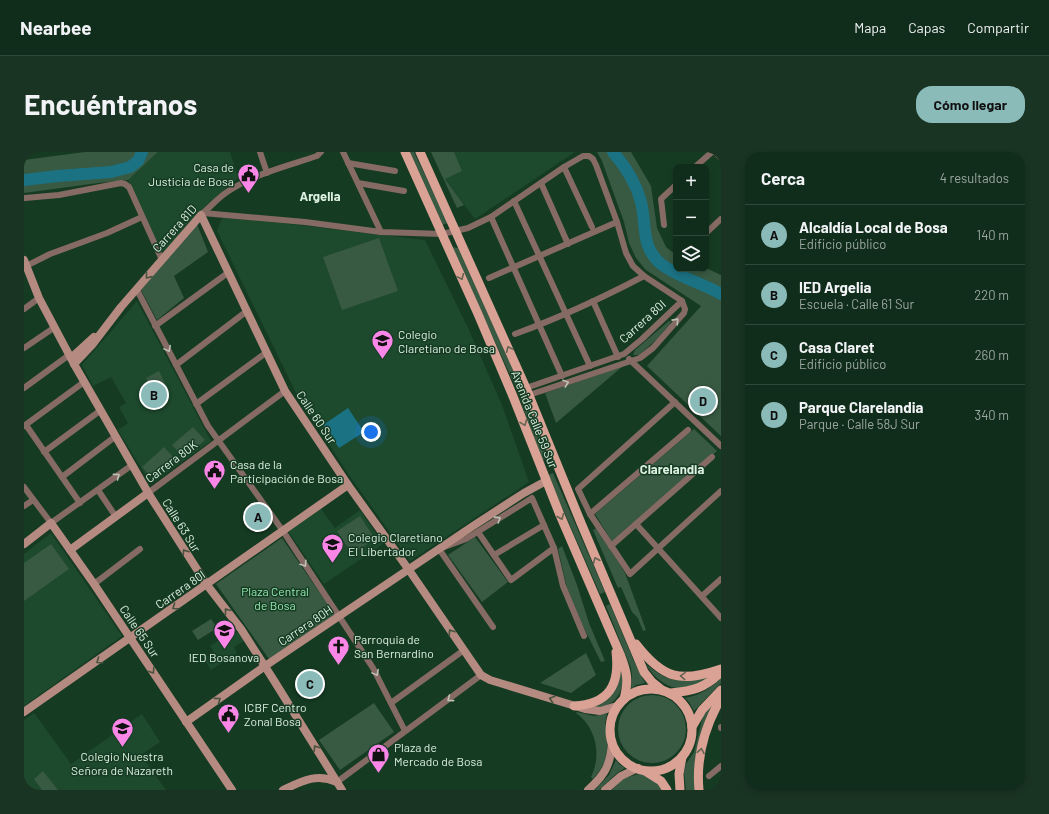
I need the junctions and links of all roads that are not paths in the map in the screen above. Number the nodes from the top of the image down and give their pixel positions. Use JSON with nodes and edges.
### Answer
{"nodes":[{"id":1,"x":260,"y":152,"type":"edge"},
{"id":2,"x":320,"y":152,"type":"edge"},
{"id":3,"x":343,"y":152,"type":"edge"},
{"id":4,"x":405,"y":152,"type":"edge"},
{"id":5,"x":420,"y":152,"type":"edge"},
{"id":6,"x":712,"y":152,"type":"edge"},
{"id":7,"x":715,"y":152,"type":"edge"},
{"id":8,"x":721,"y":158,"type":"edge"},
{"id":9,"x":348,"y":164,"type":"junction"},
{"id":10,"x":698,"y":164,"type":"edge"},
{"id":11,"x":564,"y":167,"type":"junction"},
{"id":12,"x":395,"y":172,"type":"dead end"},
{"id":13,"x":267,"y":173,"type":"junction"},
{"id":14,"x":358,"y":183,"type":"junction"},
{"id":15,"x":541,"y":183,"type":"junction"},
{"id":16,"x":673,"y":188,"type":"edge"},
{"id":17,"x":404,"y":191,"type":"dead end"},
{"id":18,"x":25,"y":198,"type":"edge"},
{"id":19,"x":514,"y":201,"type":"junction"},
{"id":20,"x":202,"y":214,"type":"junction"},
{"id":21,"x":491,"y":216,"type":"junction"},
{"id":22,"x":142,"y":217,"type":"junction"},
{"id":23,"x":721,"y":219,"type":"edge"},
{"id":24,"x":617,"y":222,"type":"junction"},
{"id":25,"x":664,"y":224,"type":"dead end"},
{"id":26,"x":592,"y":227,"type":"dead end"},
{"id":27,"x":709,"y":230,"type":"edge"},
{"id":28,"x":456,"y":231,"type":"junction"},
{"id":29,"x":380,"y":232,"type":"junction"},
{"id":30,"x":442,"y":234,"type":"junction"},
{"id":31,"x":568,"y":244,"type":"junction"},
{"id":32,"x":539,"y":256,"type":"junction"},
{"id":33,"x":162,"y":260,"type":"junction"},
{"id":34,"x":25,"y":264,"type":"edge"},
{"id":35,"x":512,"y":268,"type":"junction"},
{"id":36,"x":229,"y":272,"type":"junction"},
{"id":37,"x":644,"y":276,"type":"junction"},
{"id":38,"x":489,"y":278,"type":"dead end"},
{"id":39,"x":137,"y":290,"type":"junction"},
{"id":40,"x":39,"y":298,"type":"junction"},
{"id":41,"x":594,"y":301,"type":"junction"},
{"id":42,"x":682,"y":301,"type":"junction"},
{"id":43,"x":24,"y":309,"type":"edge"},
{"id":44,"x":247,"y":311,"type":"junction"},
{"id":45,"x":566,"y":314,"type":"junction"},
{"id":46,"x":538,"y":325,"type":"junction"},
{"id":47,"x":155,"y":326,"type":"junction"},
{"id":48,"x":55,"y":327,"type":"junction"},
{"id":49,"x":515,"y":334,"type":"dead end"},
{"id":50,"x":24,"y":348,"type":"edge"},
{"id":51,"x":267,"y":352,"type":"junction"},
{"id":52,"x":621,"y":355,"type":"junction"},
{"id":53,"x":72,"y":359,"type":"junction"},
{"id":54,"x":631,"y":361,"type":"junction"},
{"id":55,"x":176,"y":365,"type":"junction"},
{"id":56,"x":590,"y":366,"type":"junction"},
{"id":57,"x":562,"y":376,"type":"junction"},
{"id":58,"x":84,"y":382,"type":"junction"},
{"id":59,"x":24,"y":388,"type":"edge"},
{"id":60,"x":285,"y":391,"type":"junction"},
{"id":61,"x":527,"y":391,"type":"junction"},
{"id":62,"x":675,"y":402,"type":"junction"},
{"id":63,"x":196,"y":404,"type":"junction"},
{"id":64,"x":101,"y":410,"type":"junction"},
{"id":65,"x":25,"y":426,"type":"edge"},
{"id":66,"x":688,"y":430,"type":"dead end"},
{"id":67,"x":116,"y":436,"type":"junction"},
{"id":68,"x":218,"y":441,"type":"junction"},
{"id":69,"x":721,"y":446,"type":"edge"},
{"id":70,"x":44,"y":452,"type":"junction"},
{"id":71,"x":712,"y":457,"type":"dead end"},
{"id":72,"x":132,"y":465,"type":"junction"},
{"id":73,"x":62,"y":477,"type":"junction"},
{"id":74,"x":546,"y":481,"type":"junction"},
{"id":75,"x":348,"y":485,"type":"junction"},
{"id":76,"x":24,"y":487,"type":"edge"},
{"id":77,"x":98,"y":490,"type":"junction"},
{"id":78,"x":721,"y":491,"type":"edge"},
{"id":79,"x":148,"y":493,"type":"junction"},
{"id":80,"x":33,"y":500,"type":"junction"},
{"id":81,"x":80,"y":503,"type":"junction"},
{"id":82,"x":24,"y":506,"type":"edge"},
{"id":83,"x":590,"y":514,"type":"junction"},
{"id":84,"x":116,"y":517,"type":"junction"},
{"id":85,"x":486,"y":518,"type":"junction"},
{"id":86,"x":51,"y":524,"type":"junction"},
{"id":87,"x":636,"y":524,"type":"junction"},
{"id":88,"x":544,"y":525,"type":"junction"},
{"id":89,"x":283,"y":531,"type":"junction"},
{"id":90,"x":479,"y":531,"type":"junction"},
{"id":91,"x":24,"y":544,"type":"edge"},
{"id":92,"x":611,"y":546,"type":"junction"},
{"id":93,"x":554,"y":548,"type":"junction"},
{"id":94,"x":140,"y":549,"type":"dead end"},
{"id":95,"x":658,"y":549,"type":"junction"},
{"id":96,"x":70,"y":550,"type":"junction"},
{"id":97,"x":439,"y":550,"type":"junction"},
{"id":98,"x":494,"y":555,"type":"junction"},
{"id":99,"x":409,"y":570,"type":"junction"},
{"id":100,"x":721,"y":579,"type":"edge"},
{"id":101,"x":94,"y":584,"type":"junction"},
{"id":102,"x":207,"y":585,"type":"junction"},
{"id":103,"x":702,"y":596,"type":"junction"},
{"id":104,"x":339,"y":617,"type":"junction"},
{"id":105,"x":721,"y":618,"type":"edge"},
{"id":106,"x":493,"y":627,"type":"dead end"},
{"id":107,"x":628,"y":635,"type":"junction"},
{"id":108,"x":584,"y":636,"type":"dead end"},
{"id":109,"x":131,"y":639,"type":"junction"},
{"id":110,"x":616,"y":643,"type":"junction"},
{"id":111,"x":464,"y":650,"type":"junction"},
{"id":112,"x":265,"y":666,"type":"junction"},
{"id":113,"x":721,"y":670,"type":"edge"},
{"id":114,"x":481,"y":676,"type":"junction"},
{"id":115,"x":721,"y":690,"type":"edge"},
{"id":116,"x":666,"y":692,"type":"junction"},
{"id":117,"x":721,"y":698,"type":"edge"},
{"id":118,"x":624,"y":699,"type":"junction"},
{"id":119,"x":391,"y":703,"type":"junction"},
{"id":120,"x":574,"y":706,"type":"junction"},
{"id":121,"x":617,"y":706,"type":"junction"},
{"id":122,"x":24,"y":712,"type":"edge"},
{"id":123,"x":186,"y":722,"type":"junction"},
{"id":124,"x":692,"y":727,"type":"junction"},
{"id":125,"x":405,"y":732,"type":"junction"},
{"id":126,"x":612,"y":742,"type":"junction"},
{"id":127,"x":682,"y":757,"type":"junction"},
{"id":128,"x":721,"y":766,"type":"edge"},
{"id":129,"x":641,"y":769,"type":"junction"},
{"id":130,"x":709,"y":776,"type":"dead end"},
{"id":131,"x":337,"y":782,"type":"junction"},
{"id":132,"x":232,"y":790,"type":"edge"},
{"id":133,"x":283,"y":790,"type":"edge"},
{"id":134,"x":342,"y":790,"type":"edge"},
{"id":135,"x":588,"y":790,"type":"edge"},
{"id":136,"x":605,"y":790,"type":"edge"},
{"id":137,"x":666,"y":790,"type":"edge"},
{"id":138,"x":680,"y":790,"type":"edge"},
{"id":139,"x":699,"y":790,"type":"edge"}],
"edges":[{"from":1,"to":13,"type":"street"},
{"from":2,"to":13,"type":"street","name":"Carrera 81D"},
{"from":3,"to":9,"type":"street"},
{"from":4,"to":30,"type":"main road","name":"Avenida Calle 59 Sur"},
{"from":5,"to":28,"type":"main road","name":"Avenida Calle 59 Sur"},
{"from":6,"to":10,"type":"street"},
{"from":7,"to":8,"type":"street"},
{"from":9,"to":12,"type":"street"},
{"from":9,"to":14,"type":"street"},
{"from":11,"to":15,"type":"street"},
{"from":11,"to":24,"type":"street"},
{"from":11,"to":26,"type":"street"},
{"from":13,"to":20,"type":"street","name":"Carrera 81D"},
{"from":14,"to":17,"type":"street"},
{"from":14,"to":29,"type":"street"},
{"from":15,"to":19,"type":"street"},
{"from":15,"to":31,"type":"street"},
{"from":16,"to":25,"type":"street"},
{"from":18,"to":22,"type":"street"},
{"from":19,"to":21,"type":"street"},
{"from":19,"to":32,"type":"street"},
{"from":20,"to":29,"type":"street"},
{"from":20,"to":33,"type":"street","name":"Carrera 81D"},
{"from":20,"to":36,"type":"street","name":"Calle 60 Sur"},
{"from":21,"to":28,"type":"street"},
{"from":21,"to":35,"type":"street"},
{"from":22,"to":33,"type":"street"},
{"from":22,"to":34,"type":"street"},
{"from":23,"to":27,"type":"street"},
{"from":24,"to":31,"type":"street"},
{"from":24,"to":37,"type":"street"},
{"from":28,"to":30,"type":"street"},
{"from":61,"to":28,"type":"main road","name":"Avenida Calle 59 Sur","one_way":true},
{"from":29,"to":30,"type":"street"},
{"from":30,"to":74,"type":"main road","name":"Avenida Calle 59 Sur","one_way":true},
{"from":31,"to":32,"type":"street"},
{"from":32,"to":35,"type":"street"},
{"from":32,"to":45,"type":"street"},
{"from":33,"to":39,"type":"street","name":"Carrera 81D","one_way":true},
{"from":34,"to":40,"type":"street","name":"Calle 63 Sur"},
{"from":35,"to":38,"type":"street"},
{"from":35,"to":46,"type":"street"},
{"from":36,"to":44,"type":"street","name":"Calle 60 Sur"},
{"from":36,"to":47,"type":"street"},
{"from":37,"to":41,"type":"street"},
{"from":37,"to":42,"type":"street"},
{"from":39,"to":47,"type":"street"},
{"from":39,"to":53,"type":"street","name":"Carrera 81D"},
{"from":40,"to":43,"type":"street"},
{"from":40,"to":48,"type":"street","name":"Calle 63 Sur"},
{"from":41,"to":45,"type":"street"},
{"from":41,"to":52,"type":"street"},
{"from":42,"to":52,"type":"street","name":"Carrera 80I"},
{"from":54,"to":42,"type":"street","name":"Carrera 80I","one_way":true},
{"from":44,"to":51,"type":"street","name":"Calle 60 Sur"},
{"from":44,"to":55,"type":"street"},
{"from":45,"to":46,"type":"street"},
{"from":45,"to":56,"type":"street"},
{"from":46,"to":49,"type":"street"},
{"from":46,"to":57,"type":"street"},
{"from":47,"to":55,"type":"street","one_way":true},
{"from":48,"to":50,"type":"street"},
{"from":48,"to":53,"type":"street","name":"Calle 63 Sur"},
{"from":51,"to":60,"type":"street","name":"Calle 60 Sur"},
{"from":51,"to":63,"type":"street"},
{"from":52,"to":54,"type":"street"},
{"from":52,"to":56,"type":"street","name":"Carrera 80I"},
{"from":53,"to":58,"type":"street","name":"Calle 63 Sur"},
{"from":53,"to":59,"type":"street","name":"Carrera 81D"},
{"from":61,"to":54,"type":"street","name":"Carrera 80I","one_way":true},
{"from":54,"to":62,"type":"street"},
{"from":55,"to":63,"type":"street"},
{"from":56,"to":57,"type":"street","name":"Carrera 80I"},
{"from":57,"to":61,"type":"street","name":"Carrera 80I"},
{"from":58,"to":64,"type":"street","name":"Calle 63 Sur"},
{"from":58,"to":65,"type":"street"},
{"from":60,"to":68,"type":"street","name":"Carrera 80K"},
{"from":60,"to":75,"type":"street","name":"Calle 60 Sur"},
{"from":107,"to":61,"type":"main road","name":"Avenida Calle 59 Sur","one_way":true},
{"from":62,"to":69,"type":"street"},
{"from":62,"to":83,"type":"street"},
{"from":63,"to":68,"type":"street"},
{"from":64,"to":67,"type":"street","name":"Calle 63 Sur"},
{"from":64,"to":70,"type":"street"},
{"from":65,"to":70,"type":"street"},
{"from":66,"to":83,"type":"street"},
{"from":67,"to":72,"type":"street","name":"Calle 63 Sur"},
{"from":67,"to":73,"type":"street"},
{"from":68,"to":79,"type":"street","name":"Carrera 80K"},
{"from":68,"to":89,"type":"street"},
{"from":70,"to":73,"type":"street"},
{"from":71,"to":87,"type":"street"},
{"from":77,"to":72,"type":"street","one_way":true},
{"from":72,"to":79,"type":"street","name":"Calle 63 Sur"},
{"from":73,"to":81,"type":"street"},
{"from":74,"to":85,"type":"street","name":"Carrera 80H"},
{"from":74,"to":110,"type":"main road","name":"Avenida Calle 59 Sur","one_way":true},
{"from":75,"to":89,"type":"street","name":"Carrera 80I"},
{"from":75,"to":99,"type":"street","name":"Calle 60 Sur"},
{"from":76,"to":80,"type":"street","name":"Calle 65 Sur"},
{"from":77,"to":81,"type":"street"},
{"from":77,"to":84,"type":"street"},
{"from":78,"to":95,"type":"street"},
{"from":79,"to":84,"type":"street","name":"Carrera 80K"},
{"from":102,"to":79,"type":"street","name":"Calle 63 Sur","one_way":true},
{"from":80,"to":82,"type":"street"},
{"from":80,"to":86,"type":"street","name":"Calle 65 Sur"},
{"from":81,"to":86,"type":"street"},
{"from":83,"to":92,"type":"street"},
{"from":84,"to":96,"type":"street","name":"Carrera 80K"},
{"from":85,"to":90,"type":"street"},
{"from":85,"to":97,"type":"street","name":"Carrera 80H"},
{"from":86,"to":91,"type":"street"},
{"from":86,"to":96,"type":"street","name":"Calle 65 Sur"},
{"from":87,"to":92,"type":"street"},
{"from":87,"to":95,"type":"street"},
{"from":90,"to":88,"type":"street","name":"Carrera 80H","one_way":true},
{"from":88,"to":93,"type":"street"},
{"from":88,"to":98,"type":"street"},
{"from":89,"to":102,"type":"street","name":"Carrera 80I"},
{"from":89,"to":104,"type":"street","one_way":true},
{"from":90,"to":97,"type":"street","name":"Carrera 80H"},
{"from":90,"to":98,"type":"street"},
{"from":92,"to":95,"type":"street"},
{"from":93,"to":98,"type":"street"},
{"from":93,"to":108,"type":"street"},
{"from":94,"to":101,"type":"street"},
{"from":95,"to":103,"type":"street"},
{"from":96,"to":101,"type":"street","name":"Calle 65 Sur"},
{"from":97,"to":99,"type":"street","name":"Carrera 80H"},
{"from":97,"to":106,"type":"street"},
{"from":99,"to":104,"type":"street","name":"Carrera 80H"},
{"from":111,"to":99,"type":"street","name":"Calle 60 Sur","one_way":true},
{"from":100,"to":103,"type":"street"},
{"from":101,"to":109,"type":"street","name":"Calle 65 Sur"},
{"from":102,"to":109,"type":"street","name":"Carrera 80I","one_way":true},
{"from":112,"to":102,"type":"street","name":"Calle 63 Sur","one_way":true},
{"from":103,"to":105,"type":"street"},
{"from":104,"to":112,"type":"street","name":"Carrera 80H"},
{"from":104,"to":119,"type":"street","one_way":true},
{"from":113,"to":107,"type":"main road","one_way":true},
{"from":107,"to":116,"type":"main road","name":"Avenida Calle 59 Sur"},
{"from":109,"to":122,"type":"street","name":"Carrera 80I","one_way":true},
{"from":109,"to":123,"type":"street","name":"Calle 65 Sur","one_way":true},
{"from":110,"to":118,"type":"main road","name":"Avenida Calle 59 Sur"},
{"from":110,"to":120,"type":"main road"},
{"from":111,"to":114,"type":"street","name":"Calle 60 Sur"},
{"from":111,"to":119,"type":"street"},
{"from":123,"to":112,"type":"street","name":"Carrera 80H","one_way":true},
{"from":131,"to":112,"type":"street","name":"Calle 63 Sur","one_way":true},
{"from":113,"to":116,"type":"main road"},
{"from":120,"to":114,"type":"street","one_way":true},
{"from":114,"to":125,"type":"street","one_way":true},
{"from":115,"to":124,"type":"main road"},
{"from":116,"to":118,"type":"main road"},
{"from":116,"to":124,"type":"main road"},
{"from":139,"to":117,"type":"main road","one_way":true},
{"from":118,"to":121,"type":"main road"},
{"from":119,"to":125,"type":"street"},
{"from":120,"to":121,"type":"street"},
{"from":121,"to":126,"type":"main road"},
{"from":123,"to":132,"type":"street","name":"Calle 65 Sur"},
{"from":124,"to":127,"type":"main road"},
{"from":125,"to":131,"type":"street"},
{"from":126,"to":129,"type":"main road"},
{"from":126,"to":135,"type":"street"},
{"from":127,"to":129,"type":"main road"},
{"from":127,"to":138,"type":"main road"},
{"from":128,"to":130,"type":"street"},
{"from":129,"to":136,"type":"street"},
{"from":129,"to":137,"type":"main road"},
{"from":131,"to":133,"type":"street"},
{"from":131,"to":134,"type":"street","name":"Calle 63 Sur"}]}
